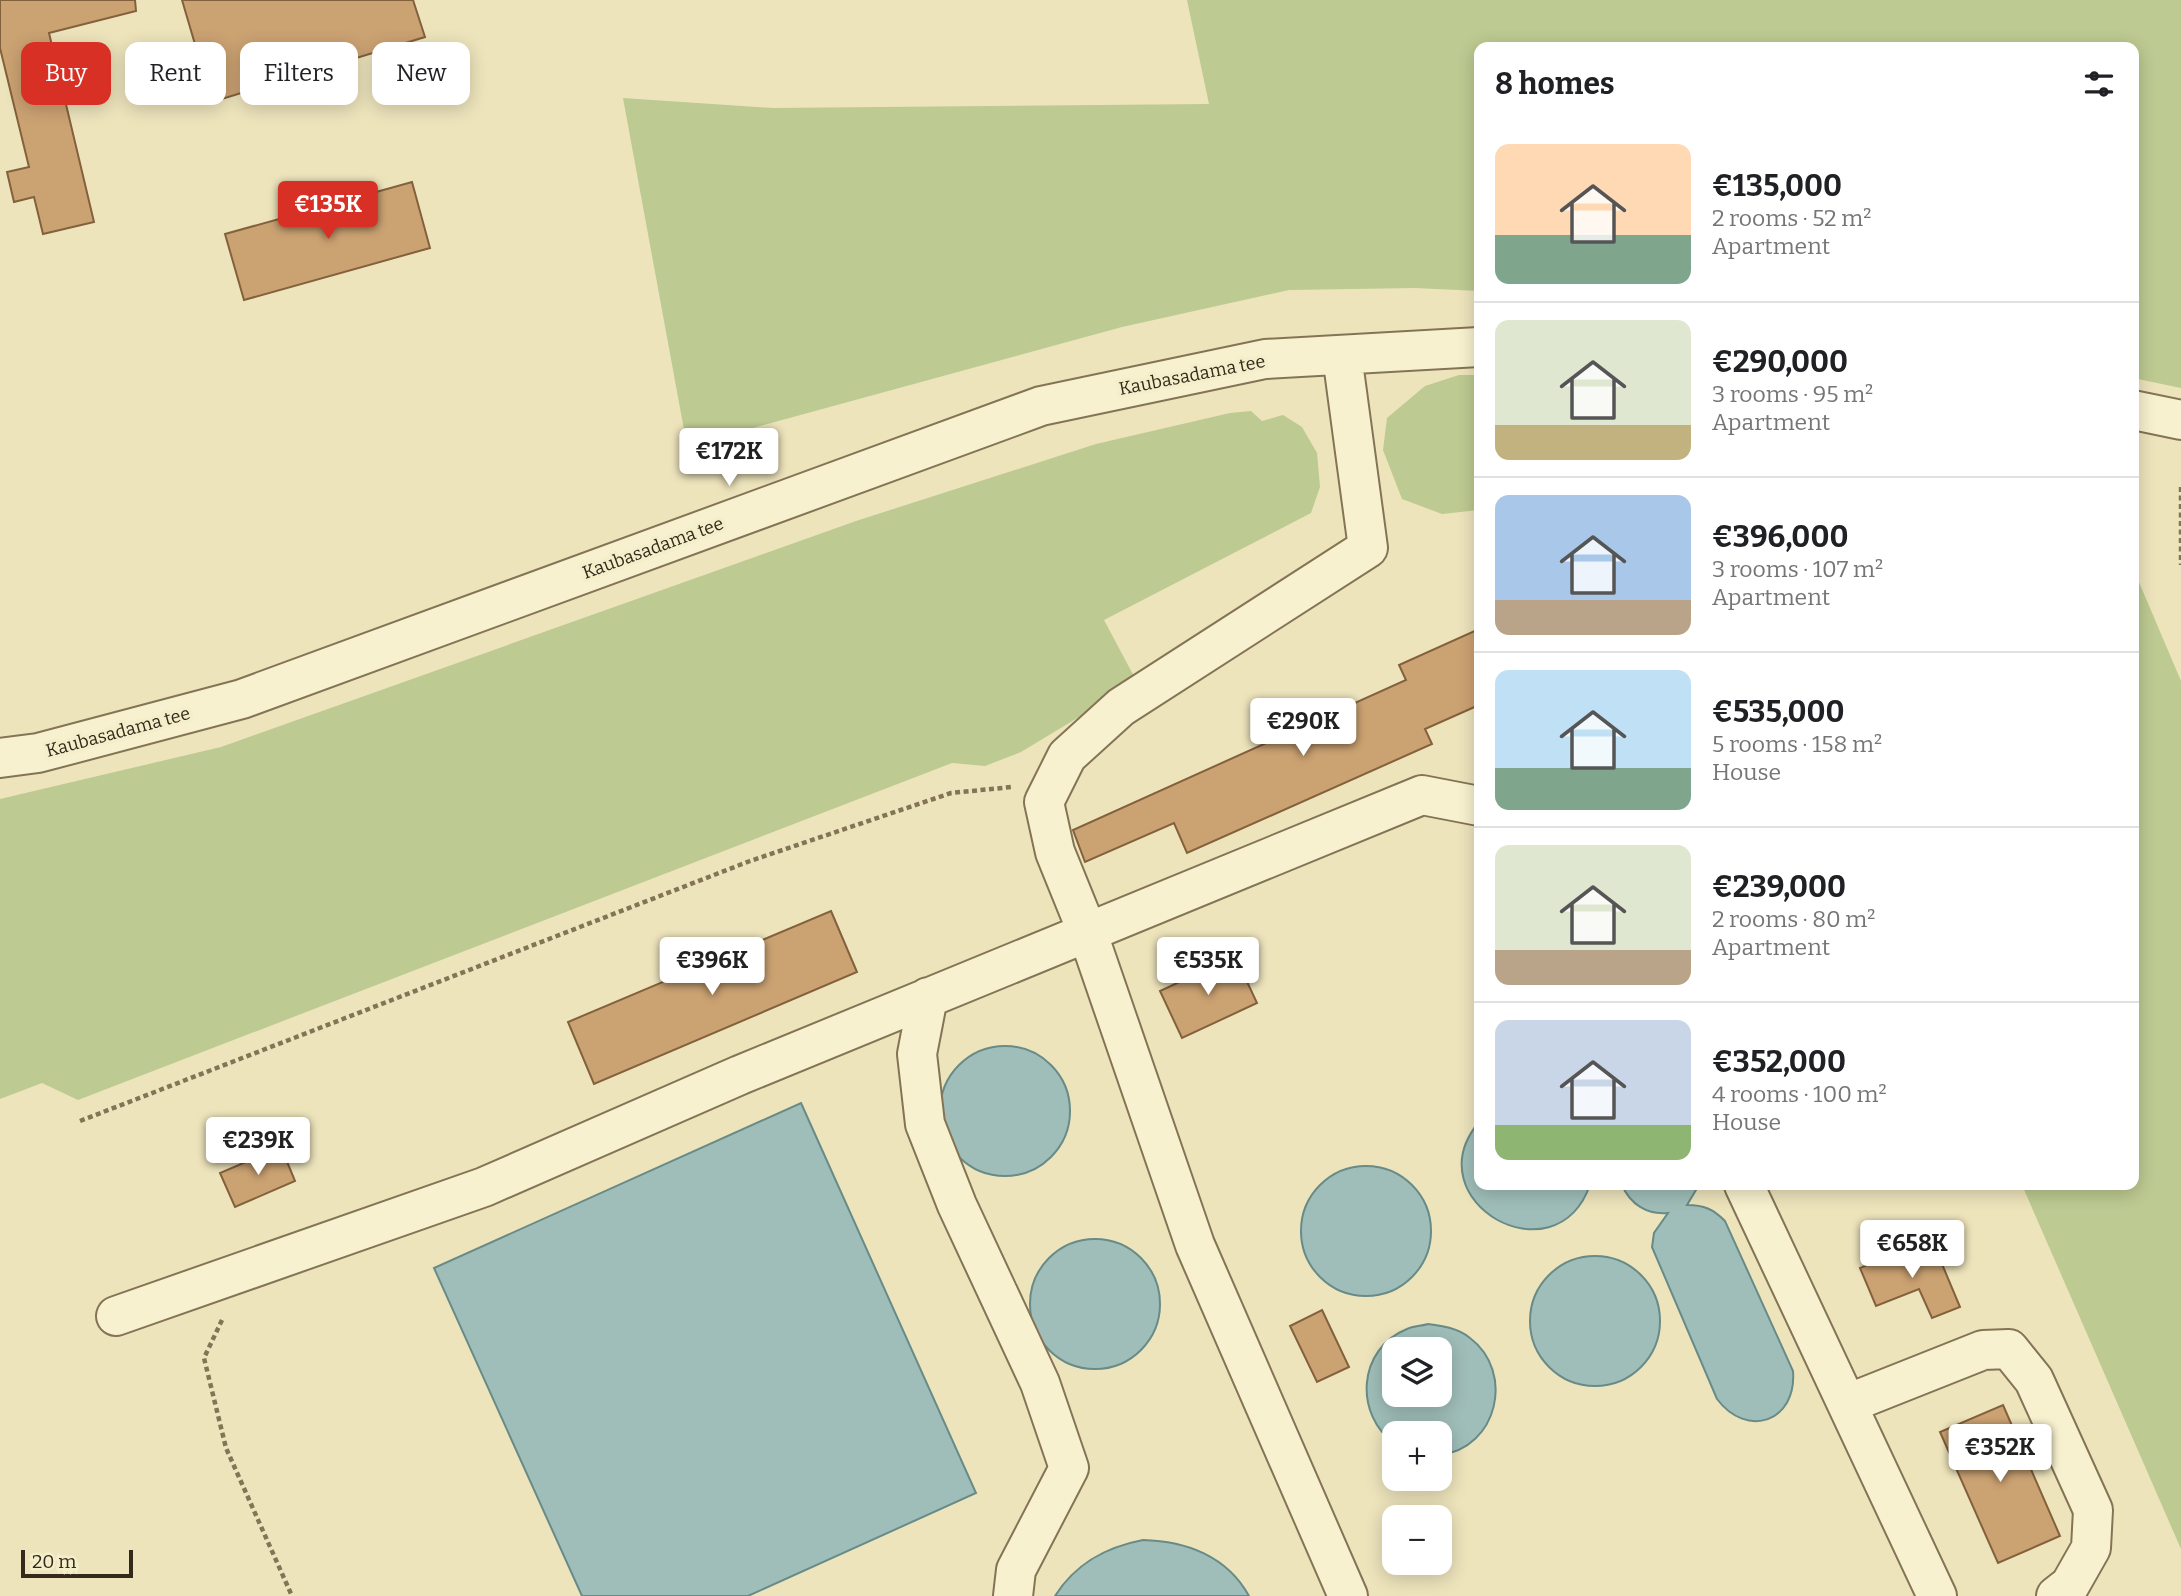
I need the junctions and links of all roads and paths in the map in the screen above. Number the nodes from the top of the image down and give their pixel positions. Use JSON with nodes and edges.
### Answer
{"nodes":[{"id":1,"x":1474,"y":347,"type":"edge"},
{"id":2,"x":1342,"y":355,"type":"junction"},
{"id":3,"x":2139,"y":411,"type":"edge"},
{"id":4,"x":2181,"y":420,"type":"edge"},
{"id":5,"x":2181,"y":487,"type":"edge"},
{"id":6,"x":2181,"y":565,"type":"edge"},
{"id":7,"x":0,"y":758,"type":"edge"},
{"id":8,"x":1054,"y":782,"type":"junction"},
{"id":9,"x":1474,"y":805,"type":"edge"},
{"id":10,"x":1087,"y":931,"type":"junction"},
{"id":11,"x":928,"y":997,"type":"junction"},
{"id":12,"x":80,"y":1121,"type":"dead end"},
{"id":13,"x":1746,"y":1190,"type":"edge"},
{"id":14,"x":247,"y":1269,"type":"junction"},
{"id":15,"x":116,"y":1316,"type":"dead end"},
{"id":16,"x":1847,"y":1404,"type":"junction"},
{"id":17,"x":292,"y":1596,"type":"edge"},
{"id":18,"x":1013,"y":1596,"type":"edge"},
{"id":19,"x":1348,"y":1596,"type":"edge"},
{"id":20,"x":1937,"y":1596,"type":"edge"},
{"id":21,"x":2056,"y":1596,"type":"edge"}],
"edges":[{"from":1,"to":2,"type":"street","name":"Kaubasadama tee"},
{"from":2,"to":7,"type":"street","name":"Kaubasadama tee"},
{"from":2,"to":8,"type":"street"},
{"from":3,"to":4,"type":"street"},
{"from":5,"to":6,"type":"path"},
{"from":8,"to":10,"type":"street"},
{"from":8,"to":12,"type":"path"},
{"from":9,"to":10,"type":"street"},
{"from":10,"to":11,"type":"street"},
{"from":10,"to":19,"type":"street"},
{"from":11,"to":14,"type":"street"},
{"from":11,"to":18,"type":"street"},
{"from":13,"to":16,"type":"street"},
{"from":14,"to":15,"type":"street"},
{"from":14,"to":17,"type":"path"},
{"from":16,"to":20,"type":"street"},
{"from":16,"to":21,"type":"street"}]}
